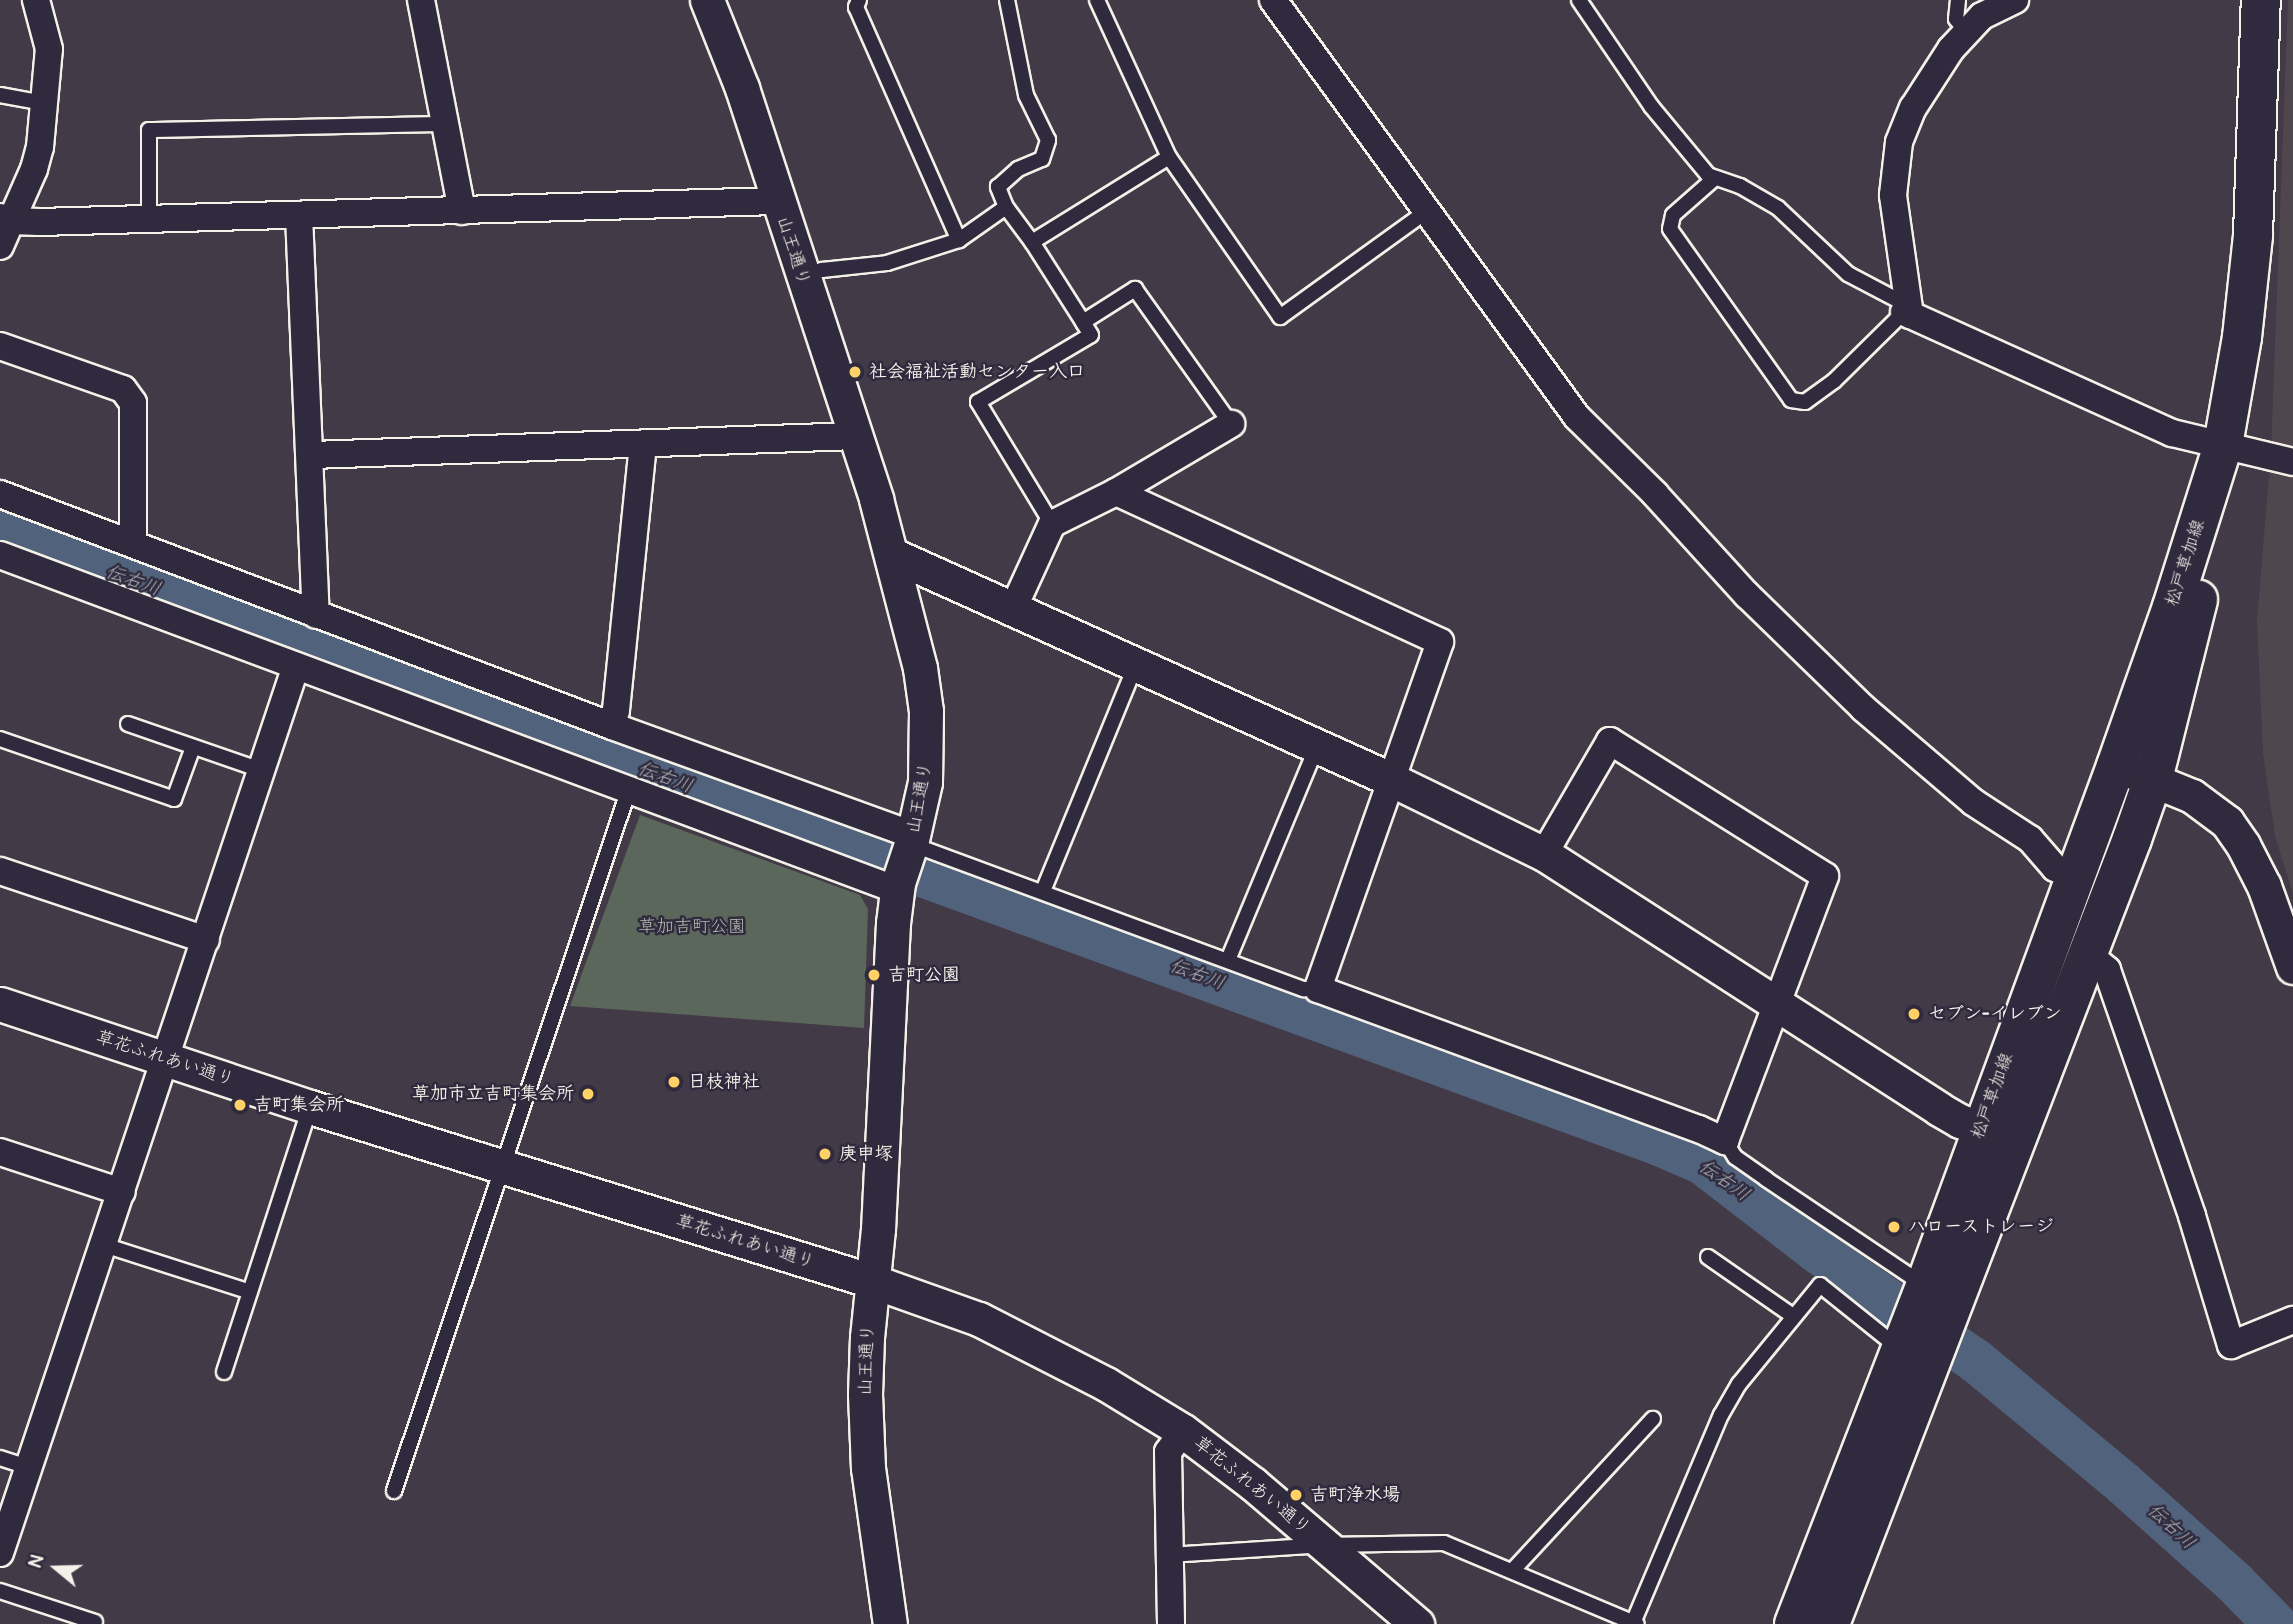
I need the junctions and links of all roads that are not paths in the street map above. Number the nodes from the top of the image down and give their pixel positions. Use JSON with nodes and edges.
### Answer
{"nodes":[{"id":1,"x":36,"y":0,"type":"edge"},
{"id":2,"x":421,"y":0,"type":"edge"},
{"id":3,"x":707,"y":0,"type":"edge"},
{"id":4,"x":859,"y":0,"type":"edge"},
{"id":5,"x":1007,"y":0,"type":"edge"},
{"id":6,"x":1097,"y":0,"type":"edge"},
{"id":7,"x":1273,"y":0,"type":"edge"},
{"id":8,"x":1579,"y":0,"type":"edge"},
{"id":9,"x":1958,"y":0,"type":"edge"},
{"id":10,"x":2015,"y":0,"type":"edge"},
{"id":11,"x":2261,"y":0,"type":"edge"},
{"id":12,"x":1966,"y":31,"type":"junction"},
{"id":13,"x":0,"y":95,"type":"edge"},
{"id":14,"x":44,"y":103,"type":"junction"},
{"id":15,"x":444,"y":124,"type":"junction"},
{"id":16,"x":1169,"y":157,"type":"junction"},
{"id":17,"x":1715,"y":178,"type":"junction"},
{"id":18,"x":777,"y":201,"type":"junction"},
{"id":19,"x":1006,"y":207,"type":"junction"},
{"id":20,"x":462,"y":211,"type":"junction"},
{"id":21,"x":1427,"y":211,"type":"junction"},
{"id":22,"x":299,"y":215,"type":"junction"},
{"id":23,"x":6,"y":219,"type":"edge"},
{"id":24,"x":149,"y":219,"type":"junction"},
{"id":25,"x":959,"y":240,"type":"junction"},
{"id":26,"x":1032,"y":242,"type":"junction"},
{"id":27,"x":0,"y":246,"type":"edge"},
{"id":28,"x":802,"y":276,"type":"junction"},
{"id":29,"x":1908,"y":311,"type":"junction"},
{"id":30,"x":1083,"y":321,"type":"junction"},
{"id":31,"x":0,"y":346,"type":"edge"},
{"id":32,"x":1231,"y":424,"type":"joint"},
{"id":33,"x":856,"y":436,"type":"junction"},
{"id":34,"x":643,"y":444,"type":"junction"},
{"id":35,"x":2223,"y":445,"type":"junction"},
{"id":36,"x":312,"y":456,"type":"junction"},
{"id":37,"x":2293,"y":462,"type":"edge"},
{"id":38,"x":1116,"y":492,"type":"junction"},
{"id":39,"x":0,"y":494,"type":"edge"},
{"id":40,"x":1052,"y":524,"type":"junction"},
{"id":41,"x":133,"y":544,"type":"junction"},
{"id":42,"x":0,"y":555,"type":"edge"},
{"id":43,"x":893,"y":555,"type":"junction"},
{"id":44,"x":1013,"y":609,"type":"junction"},
{"id":45,"x":316,"y":615,"type":"junction"},
{"id":46,"x":1136,"y":663,"type":"junction"},
{"id":47,"x":296,"y":666,"type":"junction"},
{"id":48,"x":128,"y":724,"type":"dead end"},
{"id":49,"x":612,"y":726,"type":"junction"},
{"id":50,"x":0,"y":739,"type":"edge"},
{"id":51,"x":1317,"y":746,"type":"junction"},
{"id":52,"x":193,"y":747,"type":"junction"},
{"id":53,"x":2116,"y":766,"type":"junction"},
{"id":54,"x":261,"y":770,"type":"junction"},
{"id":55,"x":1390,"y":779,"type":"junction"},
{"id":56,"x":2153,"y":779,"type":"junction"},
{"id":57,"x":628,"y":792,"type":"junction"},
{"id":58,"x":911,"y":843,"type":"junction"},
{"id":59,"x":1544,"y":855,"type":"junction"},
{"id":60,"x":0,"y":871,"type":"edge"},
{"id":61,"x":2075,"y":876,"type":"junction"},
{"id":62,"x":898,"y":886,"type":"junction"},
{"id":63,"x":1043,"y":891,"type":"junction"},
{"id":64,"x":206,"y":940,"type":"junction"},
{"id":65,"x":2088,"y":954,"type":"junction"},
{"id":66,"x":1228,"y":960,"type":"junction"},
{"id":67,"x":2293,"y":967,"type":"edge"},
{"id":68,"x":1318,"y":989,"type":"junction"},
{"id":69,"x":1775,"y":1002,"type":"junction"},
{"id":70,"x":0,"y":1004,"type":"edge"},
{"id":71,"x":165,"y":1059,"type":"junction"},
{"id":72,"x":310,"y":1107,"type":"junction"},
{"id":73,"x":1998,"y":1135,"type":"junction"},
{"id":74,"x":1724,"y":1141,"type":"junction"},
{"id":75,"x":0,"y":1152,"type":"edge"},
{"id":76,"x":502,"y":1167,"type":"junction"},
{"id":77,"x":122,"y":1192,"type":"junction"},
{"id":78,"x":104,"y":1244,"type":"junction"},
{"id":79,"x":1708,"y":1257,"type":"dead end"},
{"id":80,"x":872,"y":1281,"type":"junction"},
{"id":81,"x":250,"y":1292,"type":"junction"},
{"id":82,"x":1939,"y":1293,"type":"junction"},
{"id":83,"x":1793,"y":1316,"type":"junction"},
{"id":84,"x":2293,"y":1320,"type":"edge"},
{"id":85,"x":1913,"y":1360,"type":"junction"},
{"id":86,"x":224,"y":1372,"type":"dead end"},
{"id":87,"x":1653,"y":1419,"type":"dead end"},
{"id":88,"x":1183,"y":1431,"type":"junction"},
{"id":89,"x":0,"y":1458,"type":"edge"},
{"id":90,"x":28,"y":1467,"type":"junction"},
{"id":91,"x":394,"y":1491,"type":"dead end"},
{"id":92,"x":1325,"y":1545,"type":"junction"},
{"id":93,"x":0,"y":1553,"type":"edge"},
{"id":94,"x":1169,"y":1555,"type":"junction"},
{"id":95,"x":1513,"y":1570,"type":"junction"},
{"id":96,"x":0,"y":1591,"type":"edge"},
{"id":97,"x":95,"y":1622,"type":"dead end"},
{"id":98,"x":1630,"y":1623,"type":"edge"},
{"id":99,"x":890,"y":1624,"type":"edge"},
{"id":100,"x":1171,"y":1624,"type":"edge"},
{"id":101,"x":1417,"y":1624,"type":"edge"},
{"id":102,"x":1794,"y":1624,"type":"edge"},
{"id":103,"x":1830,"y":1624,"type":"edge"}],
"edges":[{"from":1,"to":14,"type":"street"},
{"from":2,"to":15,"type":"street"},
{"from":3,"to":18,"type":"street","name":"山王通り"},
{"from":4,"to":25,"type":"lane"},
{"from":5,"to":19,"type":"lane"},
{"from":6,"to":16,"type":"lane"},
{"from":7,"to":21,"type":"street"},
{"from":8,"to":17,"type":"lane"},
{"from":9,"to":12,"type":"lane"},
{"from":10,"to":12,"type":"street"},
{"from":11,"to":35,"type":"main road","name":"松戸草加線"},
{"from":12,"to":29,"type":"street"},
{"from":13,"to":14,"type":"lane"},
{"from":14,"to":23,"type":"street"},
{"from":15,"to":20,"type":"street"},
{"from":15,"to":24,"type":"lane"},
{"from":16,"to":21,"type":"lane"},
{"from":16,"to":26,"type":"lane"},
{"from":17,"to":29,"type":"lane"},
{"from":17,"to":29,"type":"lane"},
{"from":18,"to":20,"type":"street"},
{"from":18,"to":28,"type":"street","name":"山王通り"},
{"from":19,"to":25,"type":"lane"},
{"from":19,"to":26,"type":"lane"},
{"from":20,"to":22,"type":"street"},
{"from":21,"to":61,"type":"street"},
{"from":22,"to":24,"type":"street"},
{"from":22,"to":36,"type":"street"},
{"from":23,"to":24,"type":"street"},
{"from":23,"to":27,"type":"street"},
{"from":25,"to":28,"type":"lane"},
{"from":26,"to":30,"type":"lane"},
{"from":28,"to":33,"type":"street","name":"山王通り"},
{"from":29,"to":35,"type":"street"},
{"from":30,"to":32,"type":"lane"},
{"from":30,"to":40,"type":"lane"},
{"from":31,"to":41,"type":"street"},
{"from":32,"to":38,"type":"street"},
{"from":33,"to":34,"type":"street"},
{"from":33,"to":43,"type":"street","name":"山王通り"},
{"from":34,"to":36,"type":"street"},
{"from":34,"to":49,"type":"street"},
{"from":35,"to":37,"type":"street"},
{"from":35,"to":53,"type":"main road","name":"松戸草加線"},
{"from":35,"to":56,"type":"main road","name":"松戸草加線"},
{"from":36,"to":45,"type":"street"},
{"from":38,"to":40,"type":"street"},
{"from":38,"to":55,"type":"street"},
{"from":39,"to":41,"type":"street"},
{"from":40,"to":44,"type":"street"},
{"from":41,"to":45,"type":"street"},
{"from":42,"to":47,"type":"street"},
{"from":43,"to":44,"type":"street"},
{"from":43,"to":58,"type":"street","name":"山王通り"},
{"from":44,"to":46,"type":"street"},
{"from":45,"to":49,"type":"street"},
{"from":46,"to":51,"type":"street"},
{"from":46,"to":63,"type":"lane"},
{"from":47,"to":54,"type":"street"},
{"from":47,"to":57,"type":"street"},
{"from":48,"to":52,"type":"lane"},
{"from":49,"to":58,"type":"street"},
{"from":50,"to":52,"type":"lane"},
{"from":51,"to":55,"type":"street"},
{"from":51,"to":66,"type":"lane"},
{"from":52,"to":54,"type":"lane"},
{"from":53,"to":56,"type":"street"},
{"from":53,"to":61,"type":"main road","name":"松戸草加線"},
{"from":54,"to":64,"type":"street"},
{"from":55,"to":59,"type":"street"},
{"from":55,"to":68,"type":"street"},
{"from":56,"to":65,"type":"main road","name":"松戸草加線"},
{"from":56,"to":67,"type":"street"},
{"from":57,"to":62,"type":"street"},
{"from":57,"to":76,"type":"lane"},
{"from":58,"to":62,"type":"street","name":"山王通り"},
{"from":58,"to":63,"type":"lane"},
{"from":59,"to":69,"type":"street"},
{"from":59,"to":69,"type":"street"},
{"from":60,"to":64,"type":"street"},
{"from":61,"to":73,"type":"main road","name":"松戸草加線"},
{"from":62,"to":80,"type":"street","name":"山王通り"},
{"from":63,"to":66,"type":"lane"},
{"from":64,"to":71,"type":"street"},
{"from":65,"to":73,"type":"main road","name":"松戸草加線"},
{"from":65,"to":84,"type":"street"},
{"from":66,"to":68,"type":"lane"},
{"from":68,"to":74,"type":"street"},
{"from":69,"to":73,"type":"street"},
{"from":69,"to":74,"type":"street"},
{"from":70,"to":71,"type":"street","name":"草花ふれあい通り"},
{"from":71,"to":72,"type":"street","name":"草花ふれあい通り"},
{"from":71,"to":77,"type":"street"},
{"from":72,"to":76,"type":"street","name":"草花ふれあい通り"},
{"from":72,"to":81,"type":"lane"},
{"from":73,"to":82,"type":"main road","name":"松戸草加線"},
{"from":74,"to":82,"type":"lane"},
{"from":75,"to":77,"type":"street"},
{"from":76,"to":80,"type":"street","name":"草花ふれあい通り"},
{"from":76,"to":91,"type":"lane"},
{"from":77,"to":78,"type":"street"},
{"from":78,"to":81,"type":"lane"},
{"from":78,"to":90,"type":"street"},
{"from":79,"to":83,"type":"lane"},
{"from":80,"to":88,"type":"street","name":"草花ふれあい通り"},
{"from":80,"to":99,"type":"street","name":"山王通り"},
{"from":81,"to":86,"type":"lane"},
{"from":82,"to":85,"type":"main road","name":"松戸草加線"},
{"from":83,"to":85,"type":"lane"},
{"from":83,"to":98,"type":"lane"},
{"from":85,"to":102,"type":"main road","name":"松戸草加線"},
{"from":85,"to":103,"type":"main road","name":"松戸草加線"},
{"from":87,"to":95,"type":"lane"},
{"from":88,"to":92,"type":"street","name":"草花ふれあい通り"},
{"from":88,"to":94,"type":"street"},
{"from":89,"to":90,"type":"lane"},
{"from":90,"to":93,"type":"street"},
{"from":92,"to":94,"type":"lane"},
{"from":92,"to":95,"type":"lane"},
{"from":92,"to":101,"type":"street","name":"草花ふれあい通り"},
{"from":94,"to":100,"type":"street"},
{"from":95,"to":98,"type":"lane"},
{"from":96,"to":97,"type":"lane"}]}
